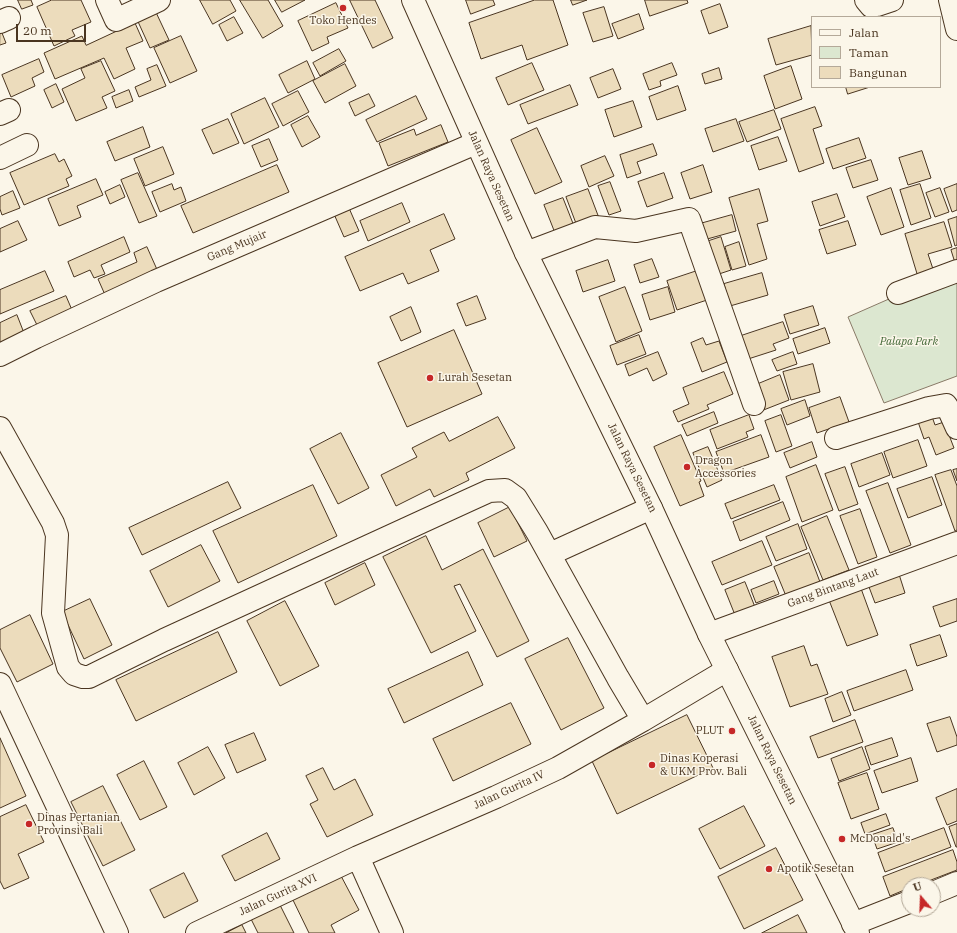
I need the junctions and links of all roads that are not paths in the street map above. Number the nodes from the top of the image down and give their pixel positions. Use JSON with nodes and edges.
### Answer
{"nodes":[{"id":1,"x":107,"y":0,"type":"edge"},
{"id":2,"x":158,"y":0,"type":"edge"},
{"id":3,"x":412,"y":0,"type":"edge"},
{"id":4,"x":892,"y":0,"type":"edge"},
{"id":5,"x":950,"y":0,"type":"edge"},
{"id":6,"x":867,"y":2,"type":"edge"},
{"id":7,"x":957,"y":26,"type":"edge"},
{"id":8,"x":476,"y":143,"type":"junction"},
{"id":9,"x":27,"y":145,"type":"dead end"},
{"id":10,"x":0,"y":158,"type":"edge"},
{"id":11,"x":526,"y":253,"type":"junction"},
{"id":12,"x":957,"y":271,"type":"edge"},
{"id":13,"x":898,"y":293,"type":"dead end"},
{"id":14,"x":0,"y":355,"type":"edge"},
{"id":15,"x":754,"y":404,"type":"dead end"},
{"id":16,"x":0,"y":428,"type":"edge"},
{"id":17,"x":957,"y":428,"type":"edge"},
{"id":18,"x":836,"y":438,"type":"dead end"},
{"id":19,"x":652,"y":508,"type":"junction"},
{"id":20,"x":957,"y":543,"type":"edge"},
{"id":21,"x":550,"y":554,"type":"junction"},
{"id":22,"x":710,"y":634,"type":"junction"},
{"id":23,"x":727,"y":670,"type":"junction"},
{"id":24,"x":0,"y":684,"type":"edge"},
{"id":25,"x":644,"y":720,"type":"junction"},
{"id":26,"x":358,"y":857,"type":"junction"},
{"id":27,"x":957,"y":884,"type":"edge"},
{"id":28,"x":941,"y":890,"type":"edge"},
{"id":29,"x":901,"y":906,"type":"edge"},
{"id":30,"x":855,"y":928,"type":"edge"},
{"id":31,"x":117,"y":933,"type":"edge"},
{"id":32,"x":197,"y":933,"type":"edge"},
{"id":33,"x":392,"y":933,"type":"edge"}],
"edges":[{"from":1,"to":2,"type":"street"},
{"from":3,"to":8,"type":"street","name":"Jalan Raya Sesetan"},
{"from":4,"to":6,"type":"street"},
{"from":5,"to":7,"type":"street"},
{"from":8,"to":11,"type":"street","name":"Jalan Raya Sesetan"},
{"from":8,"to":14,"type":"street","name":"Gang Mujair"},
{"from":9,"to":10,"type":"street"},
{"from":11,"to":15,"type":"street"},
{"from":11,"to":19,"type":"street","name":"Jalan Raya Sesetan"},
{"from":12,"to":13,"type":"street"},
{"from":16,"to":21,"type":"street"},
{"from":17,"to":18,"type":"street"},
{"from":19,"to":21,"type":"street"},
{"from":19,"to":22,"type":"street","name":"Jalan Raya Sesetan"},
{"from":20,"to":22,"type":"street","name":"Gang Bintang Laut"},
{"from":21,"to":25,"type":"street"},
{"from":22,"to":23,"type":"street","name":"Jalan Raya Sesetan"},
{"from":23,"to":25,"type":"street","name":"Jalan Gurita IV"},
{"from":23,"to":30,"type":"street","name":"Jalan Raya Sesetan"},
{"from":24,"to":31,"type":"street"},
{"from":25,"to":26,"type":"street","name":"Jalan Gurita IV"},
{"from":26,"to":32,"type":"street","name":"Jalan Gurita XVI"},
{"from":26,"to":33,"type":"street"},
{"from":27,"to":28,"type":"street"},
{"from":29,"to":30,"type":"street"}]}
